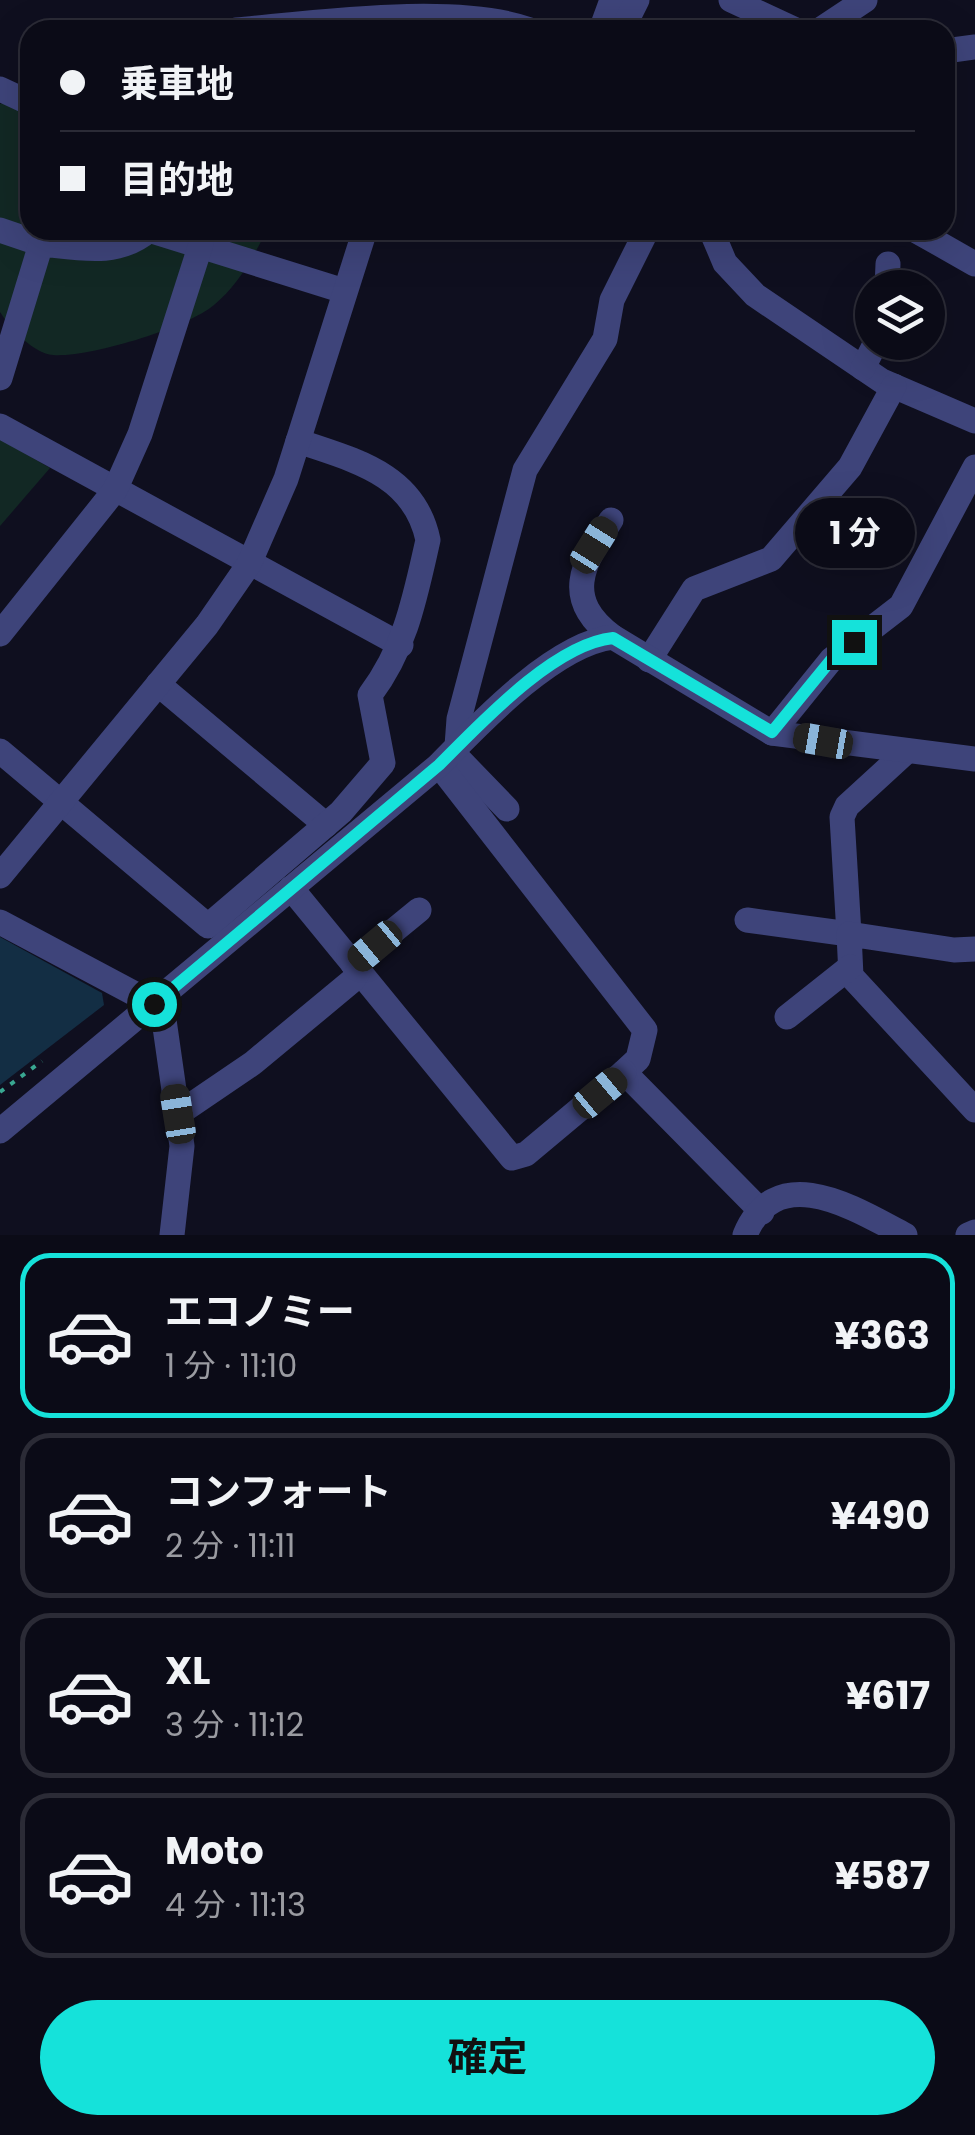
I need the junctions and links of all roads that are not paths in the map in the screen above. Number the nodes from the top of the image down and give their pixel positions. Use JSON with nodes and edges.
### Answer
{"nodes":[{"id":1,"x":514,"y":0,"type":"edge"},
{"id":2,"x":732,"y":0,"type":"edge"},
{"id":3,"x":865,"y":0,"type":"edge"},
{"id":4,"x":349,"y":20,"type":"edge"},
{"id":5,"x":401,"y":20,"type":"edge"},
{"id":6,"x":495,"y":20,"type":"edge"},
{"id":7,"x":775,"y":20,"type":"edge"},
{"id":8,"x":835,"y":20,"type":"edge"},
{"id":9,"x":30,"y":240,"type":"edge"},
{"id":10,"x":138,"y":240,"type":"edge"},
{"id":11,"x":186,"y":240,"type":"edge"},
{"id":12,"x":362,"y":240,"type":"edge"},
{"id":13,"x":642,"y":240,"type":"edge"},
{"id":14,"x":715,"y":240,"type":"edge"},
{"id":15,"x":933,"y":240,"type":"edge"},
{"id":16,"x":42,"y":244,"type":"junction"},
{"id":17,"x":201,"y":244,"type":"junction"},
{"id":18,"x":975,"y":264,"type":"edge"},
{"id":19,"x":344,"y":291,"type":"junction"},
{"id":20,"x":867,"y":360,"type":"edge"},
{"id":21,"x":863,"y":368,"type":"junction"},
{"id":22,"x":0,"y":378,"type":"edge"},
{"id":23,"x":894,"y":386,"type":"junction"},
{"id":24,"x":975,"y":421,"type":"edge"},
{"id":25,"x":0,"y":426,"type":"edge"},
{"id":26,"x":298,"y":441,"type":"junction"},
{"id":27,"x":975,"y":467,"type":"edge"},
{"id":28,"x":115,"y":490,"type":"junction"},
{"id":29,"x":610,"y":520,"type":"dead end"},
{"id":30,"x":249,"y":564,"type":"junction"},
{"id":31,"x":0,"y":634,"type":"edge"},
{"id":32,"x":613,"y":638,"type":"junction"},
{"id":33,"x":402,"y":644,"type":"junction"},
{"id":34,"x":648,"y":660,"type":"junction"},
{"id":35,"x":158,"y":684,"type":"junction"},
{"id":36,"x":772,"y":732,"type":"junction"},
{"id":37,"x":0,"y":751,"type":"edge"},
{"id":38,"x":907,"y":752,"type":"junction"},
{"id":39,"x":449,"y":754,"type":"junction"},
{"id":40,"x":975,"y":759,"type":"edge"},
{"id":41,"x":61,"y":802,"type":"junction"},
{"id":42,"x":507,"y":808,"type":"dead end"},
{"id":43,"x":326,"y":825,"type":"junction"},
{"id":44,"x":0,"y":876,"type":"edge"},
{"id":45,"x":291,"y":888,"type":"junction"},
{"id":46,"x":419,"y":910,"type":"dead end"},
{"id":47,"x":746,"y":920,"type":"dead end"},
{"id":48,"x":0,"y":922,"type":"edge"},
{"id":49,"x":849,"y":934,"type":"junction"},
{"id":50,"x":975,"y":949,"type":"edge"},
{"id":51,"x":356,"y":967,"type":"junction"},
{"id":52,"x":850,"y":967,"type":"junction"},
{"id":53,"x":154,"y":1004,"type":"junction"},
{"id":54,"x":788,"y":1018,"type":"dead end"},
{"id":55,"x":624,"y":1072,"type":"junction"},
{"id":56,"x":975,"y":1110,"type":"edge"},
{"id":57,"x":178,"y":1114,"type":"junction"},
{"id":58,"x":0,"y":1131,"type":"edge"},
{"id":59,"x":762,"y":1212,"type":"junction"},
{"id":60,"x":172,"y":1235,"type":"edge"},
{"id":61,"x":745,"y":1235,"type":"edge"},
{"id":62,"x":905,"y":1235,"type":"edge"}],
"edges":[{"from":1,"to":6,"type":"street"},
{"from":2,"to":7,"type":"street"},
{"from":3,"to":8,"type":"street"},
{"from":4,"to":5,"type":"street"},
{"from":9,"to":16,"type":"street"},
{"from":10,"to":16,"type":"street"},
{"from":11,"to":17,"type":"street"},
{"from":12,"to":19,"type":"street"},
{"from":13,"to":39,"type":"street"},
{"from":14,"to":21,"type":"street"},
{"from":15,"to":18,"type":"street"},
{"from":16,"to":22,"type":"street"},
{"from":17,"to":19,"type":"street"},
{"from":17,"to":28,"type":"street"},
{"from":19,"to":26,"type":"street"},
{"from":20,"to":21,"type":"street"},
{"from":21,"to":23,"type":"street"},
{"from":23,"to":24,"type":"street"},
{"from":23,"to":34,"type":"street"},
{"from":25,"to":28,"type":"street"},
{"from":26,"to":30,"type":"street"},
{"from":26,"to":33,"type":"street"},
{"from":27,"to":36,"type":"street"},
{"from":28,"to":30,"type":"street"},
{"from":28,"to":31,"type":"street"},
{"from":29,"to":32,"type":"street"},
{"from":30,"to":33,"type":"street"},
{"from":30,"to":35,"type":"street"},
{"from":32,"to":34,"type":"street"},
{"from":32,"to":39,"type":"street"},
{"from":33,"to":43,"type":"street"},
{"from":34,"to":36,"type":"street"},
{"from":35,"to":41,"type":"street"},
{"from":35,"to":43,"type":"street"},
{"from":36,"to":38,"type":"street"},
{"from":37,"to":41,"type":"street"},
{"from":38,"to":40,"type":"street"},
{"from":38,"to":49,"type":"street"},
{"from":39,"to":42,"type":"street"},
{"from":39,"to":45,"type":"street"},
{"from":39,"to":55,"type":"street"},
{"from":41,"to":43,"type":"street"},
{"from":41,"to":44,"type":"street"},
{"from":45,"to":51,"type":"street"},
{"from":45,"to":53,"type":"street"},
{"from":46,"to":51,"type":"street"},
{"from":47,"to":49,"type":"street"},
{"from":48,"to":53,"type":"street"},
{"from":49,"to":50,"type":"street"},
{"from":49,"to":52,"type":"street"},
{"from":51,"to":55,"type":"street"},
{"from":51,"to":57,"type":"street"},
{"from":52,"to":54,"type":"street"},
{"from":52,"to":56,"type":"street"},
{"from":53,"to":57,"type":"street"},
{"from":53,"to":58,"type":"street"},
{"from":55,"to":59,"type":"street"},
{"from":57,"to":60,"type":"street"},
{"from":59,"to":61,"type":"street"},
{"from":59,"to":62,"type":"street"}]}
